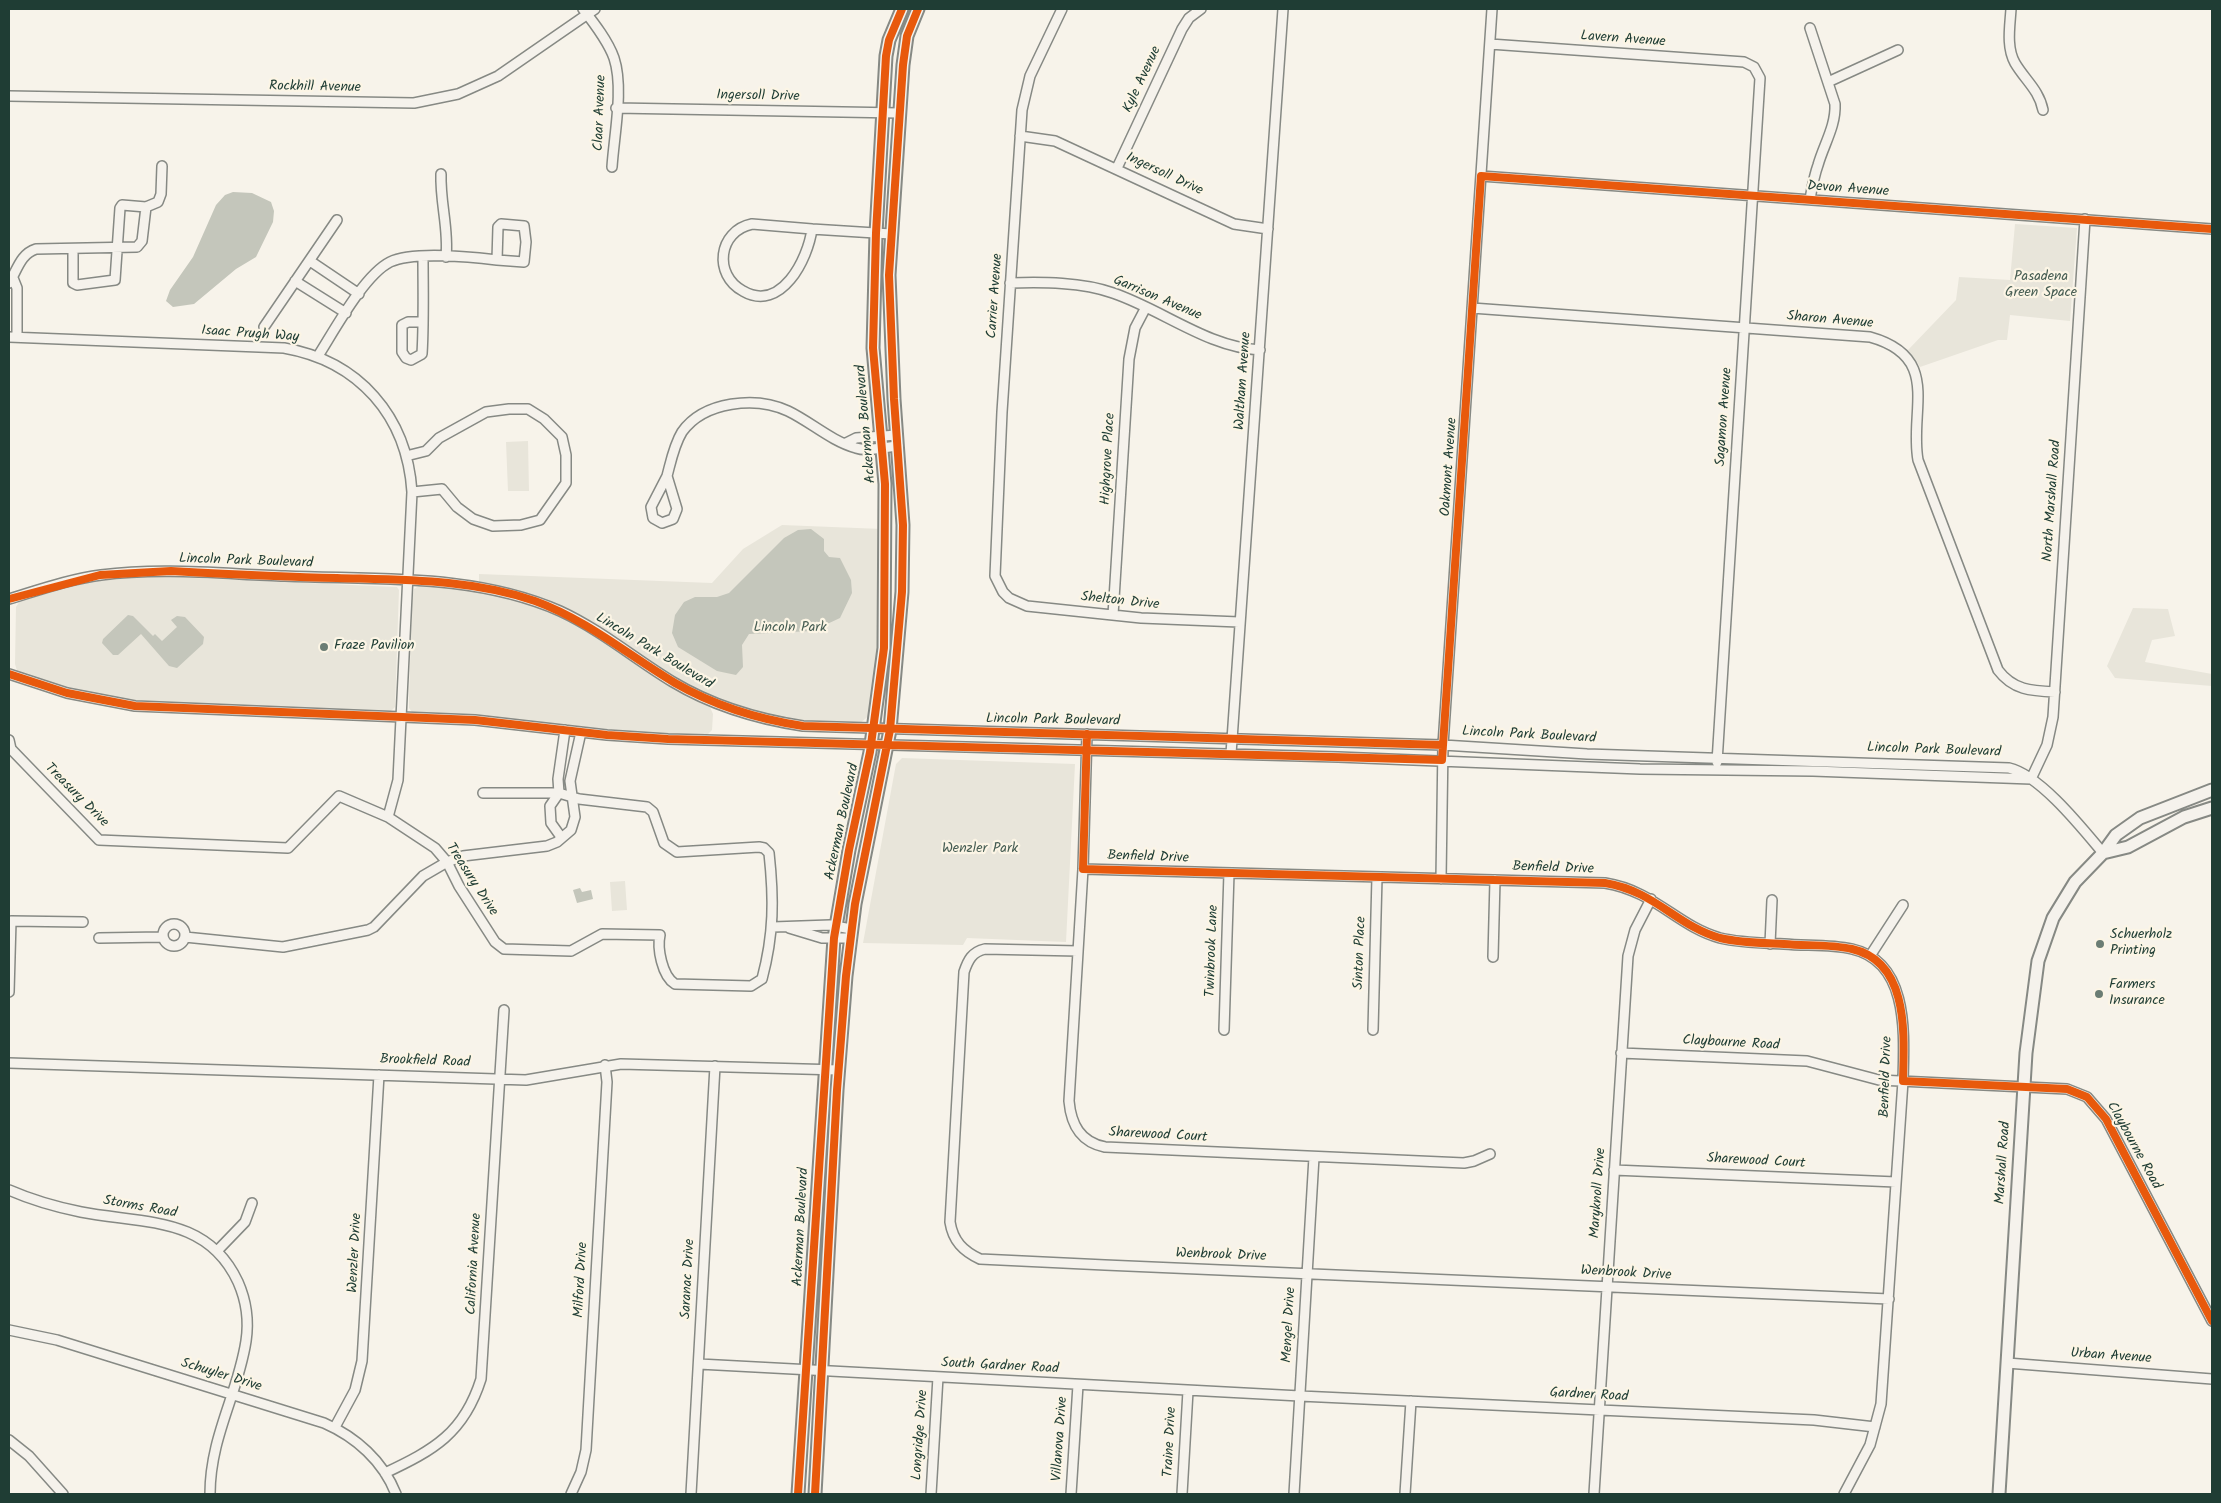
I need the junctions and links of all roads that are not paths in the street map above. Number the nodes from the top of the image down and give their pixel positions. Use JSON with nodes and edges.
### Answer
{"nodes":[{"id":1,"x":595,"y":9,"type":"edge"},
{"id":2,"x":902,"y":9,"type":"edge"},
{"id":3,"x":918,"y":9,"type":"edge"},
{"id":4,"x":1062,"y":9,"type":"edge"},
{"id":5,"x":1201,"y":9,"type":"edge"},
{"id":6,"x":1283,"y":9,"type":"edge"},
{"id":7,"x":1492,"y":9,"type":"edge"},
{"id":8,"x":2011,"y":9,"type":"edge"},
{"id":9,"x":585,"y":12,"type":"edge"},
{"id":10,"x":1810,"y":28,"type":"dead end"},
{"id":11,"x":1490,"y":44,"type":"junction"},
{"id":12,"x":1898,"y":50,"type":"dead end"},
{"id":13,"x":1754,"y":67,"type":"joint"},
{"id":14,"x":1828,"y":82,"type":"junction"},
{"id":15,"x":9,"y":96,"type":"edge"},
{"id":16,"x":616,"y":108,"type":"junction"},
{"id":17,"x":2043,"y":110,"type":"dead end"},
{"id":18,"x":882,"y":113,"type":"junction"},
{"id":19,"x":899,"y":114,"type":"junction"},
{"id":20,"x":1020,"y":136,"type":"junction"},
{"id":21,"x":162,"y":166,"type":"dead end"},
{"id":22,"x":612,"y":167,"type":"dead end"},
{"id":23,"x":1117,"y":168,"type":"junction"},
{"id":24,"x":441,"y":174,"type":"dead end"},
{"id":25,"x":1481,"y":176,"type":"junction"},
{"id":26,"x":1752,"y":195,"type":"junction"},
{"id":27,"x":1810,"y":200,"type":"junction"},
{"id":28,"x":146,"y":207,"type":"junction"},
{"id":29,"x":2085,"y":219,"type":"junction"},
{"id":30,"x":337,"y":220,"type":"dead end"},
{"id":31,"x":812,"y":229,"type":"junction"},
{"id":32,"x":1268,"y":229,"type":"junction"},
{"id":33,"x":2212,"y":229,"type":"edge"},
{"id":34,"x":876,"y":233,"type":"junction"},
{"id":35,"x":891,"y":234,"type":"junction"},
{"id":36,"x":118,"y":248,"type":"junction"},
{"id":37,"x":72,"y":250,"type":"junction"},
{"id":38,"x":423,"y":256,"type":"junction"},
{"id":39,"x":446,"y":257,"type":"junction"},
{"id":40,"x":497,"y":260,"type":"junction"},
{"id":41,"x":310,"y":261,"type":"junction"},
{"id":42,"x":11,"y":281,"type":"edge"},
{"id":43,"x":295,"y":281,"type":"junction"},
{"id":44,"x":1010,"y":283,"type":"junction"},
{"id":45,"x":359,"y":294,"type":"junction"},
{"id":46,"x":1146,"y":307,"type":"junction"},
{"id":47,"x":1472,"y":308,"type":"junction"},
{"id":48,"x":346,"y":313,"type":"junction"},
{"id":49,"x":423,"y":322,"type":"dead end"},
{"id":50,"x":264,"y":327,"type":"dead end"},
{"id":51,"x":1744,"y":328,"type":"junction"},
{"id":52,"x":13,"y":337,"type":"edge"},
{"id":53,"x":1260,"y":350,"type":"junction"},
{"id":54,"x":318,"y":356,"type":"junction"},
{"id":55,"x":897,"y":440,"type":"junction"},
{"id":56,"x":881,"y":442,"type":"junction"},
{"id":57,"x":406,"y":456,"type":"junction"},
{"id":58,"x":667,"y":476,"type":"junction"},
{"id":59,"x":412,"y":492,"type":"junction"},
{"id":60,"x":407,"y":580,"type":"junction"},
{"id":61,"x":1003,"y":592,"type":"joint"},
{"id":62,"x":9,"y":599,"type":"edge"},
{"id":63,"x":1113,"y":615,"type":"junction"},
{"id":64,"x":1239,"y":622,"type":"junction"},
{"id":65,"x":9,"y":674,"type":"edge"},
{"id":66,"x":2055,"y":692,"type":"junction"},
{"id":67,"x":402,"y":717,"type":"junction"},
{"id":68,"x":565,"y":730,"type":"junction"},
{"id":69,"x":874,"y":730,"type":"junction"},
{"id":70,"x":890,"y":730,"type":"junction"},
{"id":71,"x":581,"y":732,"type":"junction"},
{"id":72,"x":1087,"y":734,"type":"junction"},
{"id":73,"x":1231,"y":738,"type":"junction"},
{"id":74,"x":9,"y":740,"type":"edge"},
{"id":75,"x":872,"y":744,"type":"junction"},
{"id":76,"x":1443,"y":744,"type":"junction"},
{"id":77,"x":887,"y":745,"type":"junction"},
{"id":78,"x":1087,"y":751,"type":"junction"},
{"id":79,"x":1231,"y":754,"type":"junction"},
{"id":80,"x":1717,"y":758,"type":"junction"},
{"id":81,"x":1442,"y":760,"type":"junction"},
{"id":82,"x":1717,"y":770,"type":"junction"},
{"id":83,"x":2031,"y":779,"type":"junction"},
{"id":84,"x":2212,"y":790,"type":"edge"},
{"id":85,"x":483,"y":793,"type":"dead end"},
{"id":86,"x":559,"y":793,"type":"junction"},
{"id":87,"x":571,"y":796,"type":"junction"},
{"id":88,"x":2212,"y":808,"type":"edge"},
{"id":89,"x":388,"y":817,"type":"junction"},
{"id":90,"x":562,"y":837,"type":"junction"},
{"id":91,"x":2103,"y":853,"type":"junction"},
{"id":92,"x":447,"y":862,"type":"junction"},
{"id":93,"x":1083,"y":869,"type":"junction"},
{"id":94,"x":1229,"y":873,"type":"junction"},
{"id":95,"x":1377,"y":877,"type":"junction"},
{"id":96,"x":1441,"y":879,"type":"junction"},
{"id":97,"x":1495,"y":880,"type":"junction"},
{"id":98,"x":1651,"y":898,"type":"junction"},
{"id":99,"x":1772,"y":900,"type":"dead end"},
{"id":100,"x":1903,"y":905,"type":"dead end"},
{"id":101,"x":83,"y":922,"type":"dead end"},
{"id":102,"x":835,"y":926,"type":"junction"},
{"id":103,"x":773,"y":927,"type":"junction"},
{"id":104,"x":789,"y":928,"type":"junction"},
{"id":105,"x":850,"y":933,"type":"junction"},
{"id":106,"x":162,"y":937,"type":"junction"},
{"id":107,"x":185,"y":937,"type":"junction"},
{"id":108,"x":99,"y":938,"type":"dead end"},
{"id":109,"x":834,"y":938,"type":"junction"},
{"id":110,"x":1770,"y":944,"type":"junction"},
{"id":111,"x":1078,"y":950,"type":"junction"},
{"id":112,"x":1870,"y":956,"type":"junction"},
{"id":113,"x":1493,"y":957,"type":"dead end"},
{"id":114,"x":9,"y":992,"type":"edge"},
{"id":115,"x":504,"y":1010,"type":"dead end"},
{"id":116,"x":1224,"y":1030,"type":"dead end"},
{"id":117,"x":1373,"y":1030,"type":"dead end"},
{"id":118,"x":1621,"y":1053,"type":"junction"},
{"id":119,"x":9,"y":1064,"type":"edge"},
{"id":120,"x":605,"y":1066,"type":"junction"},
{"id":121,"x":715,"y":1066,"type":"junction"},
{"id":122,"x":824,"y":1069,"type":"junction"},
{"id":123,"x":839,"y":1070,"type":"junction"},
{"id":124,"x":379,"y":1075,"type":"junction"},
{"id":125,"x":500,"y":1078,"type":"junction"},
{"id":126,"x":1903,"y":1081,"type":"junction"},
{"id":127,"x":2024,"y":1087,"type":"junction"},
{"id":128,"x":1490,"y":1154,"type":"dead end"},
{"id":129,"x":1314,"y":1157,"type":"junction"},
{"id":130,"x":1614,"y":1170,"type":"junction"},
{"id":131,"x":1896,"y":1182,"type":"junction"},
{"id":132,"x":9,"y":1190,"type":"edge"},
{"id":133,"x":252,"y":1203,"type":"dead end"},
{"id":134,"x":218,"y":1250,"type":"junction"},
{"id":135,"x":1307,"y":1274,"type":"junction"},
{"id":136,"x":1607,"y":1286,"type":"junction"},
{"id":137,"x":1889,"y":1299,"type":"junction"},
{"id":138,"x":2212,"y":1321,"type":"edge"},
{"id":139,"x":9,"y":1330,"type":"edge"},
{"id":140,"x":2007,"y":1363,"type":"junction"},
{"id":141,"x":699,"y":1364,"type":"junction"},
{"id":142,"x":807,"y":1371,"type":"junction"},
{"id":143,"x":822,"y":1371,"type":"junction"},
{"id":144,"x":938,"y":1377,"type":"junction"},
{"id":145,"x":2212,"y":1379,"type":"edge"},
{"id":146,"x":1078,"y":1385,"type":"junction"},
{"id":147,"x":1188,"y":1390,"type":"junction"},
{"id":148,"x":231,"y":1394,"type":"junction"},
{"id":149,"x":1300,"y":1396,"type":"junction"},
{"id":150,"x":1411,"y":1401,"type":"junction"},
{"id":151,"x":1600,"y":1411,"type":"junction"},
{"id":152,"x":1876,"y":1427,"type":"junction"},
{"id":153,"x":335,"y":1428,"type":"junction"},
{"id":154,"x":9,"y":1440,"type":"edge"},
{"id":155,"x":385,"y":1473,"type":"junction"},
{"id":156,"x":63,"y":1494,"type":"edge"},
{"id":157,"x":210,"y":1494,"type":"edge"},
{"id":158,"x":396,"y":1494,"type":"edge"},
{"id":159,"x":571,"y":1494,"type":"edge"},
{"id":160,"x":691,"y":1494,"type":"edge"},
{"id":161,"x":798,"y":1494,"type":"edge"},
{"id":162,"x":816,"y":1494,"type":"edge"},
{"id":163,"x":931,"y":1494,"type":"edge"},
{"id":164,"x":1071,"y":1494,"type":"edge"},
{"id":165,"x":1182,"y":1494,"type":"edge"},
{"id":166,"x":1294,"y":1494,"type":"edge"},
{"id":167,"x":1405,"y":1494,"type":"edge"},
{"id":168,"x":1594,"y":1494,"type":"edge"},
{"id":169,"x":1844,"y":1494,"type":"edge"},
{"id":170,"x":1999,"y":1494,"type":"edge"}],
"edges":[{"from":1,"to":9,"type":"street","name":"Rockhill Avenue"},
{"from":2,"to":18,"type":"street","name":"Ackerman Boulevard"},
{"from":3,"to":19,"type":"street","name":"Ackerman Boulevard"},
{"from":4,"to":20,"type":"street","name":"Carrier Avenue"},
{"from":5,"to":23,"type":"street","name":"Kyle Avenue"},
{"from":6,"to":32,"type":"street","name":"Waltham Avenue"},
{"from":7,"to":11,"type":"street","name":"Oakmont Avenue"},
{"from":8,"to":17,"type":"street"},
{"from":9,"to":15,"type":"street","name":"Rockhill Avenue"},
{"from":9,"to":16,"type":"street","name":"Claar Avenue"},
{"from":10,"to":14,"type":"street"},
{"from":11,"to":13,"type":"street","name":"Lavern Avenue"},
{"from":11,"to":25,"type":"street","name":"Oakmont Avenue"},
{"from":12,"to":14,"type":"street"},
{"from":13,"to":26,"type":"street","name":"Sagamon Avenue"},
{"from":14,"to":27,"type":"street"},
{"from":16,"to":18,"type":"street","name":"Ingersoll Drive"},
{"from":16,"to":22,"type":"street","name":"Claar Avenue"},
{"from":18,"to":19,"type":"street","name":"Ingersoll Drive"},
{"from":18,"to":34,"type":"street","name":"Ackerman Boulevard"},
{"from":19,"to":35,"type":"street","name":"Ackerman Boulevard"},
{"from":20,"to":23,"type":"street","name":"Ingersoll Drive"},
{"from":20,"to":44,"type":"street","name":"Carrier Avenue"},
{"from":21,"to":28,"type":"street"},
{"from":23,"to":32,"type":"street","name":"Ingersoll Drive"},
{"from":24,"to":39,"type":"street"},
{"from":25,"to":26,"type":"street","name":"Devon Avenue"},
{"from":25,"to":47,"type":"street","name":"Oakmont Avenue"},
{"from":26,"to":27,"type":"street","name":"Devon Avenue"},
{"from":26,"to":51,"type":"street","name":"Sagamon Avenue"},
{"from":27,"to":29,"type":"street","name":"Devon Avenue"},
{"from":28,"to":36,"type":"street"},
{"from":28,"to":36,"type":"street"},
{"from":29,"to":33,"type":"street","name":"Devon Avenue"},
{"from":29,"to":66,"type":"street","name":"North Marshall Road"},
{"from":30,"to":41,"type":"street"},
{"from":31,"to":31,"type":"street"},
{"from":31,"to":34,"type":"street"},
{"from":32,"to":53,"type":"street","name":"Waltham Avenue"},
{"from":34,"to":35,"type":"street"},
{"from":34,"to":56,"type":"street","name":"Ackerman Boulevard"},
{"from":35,"to":55,"type":"street","name":"Ackerman Boulevard"},
{"from":36,"to":37,"type":"street"},
{"from":36,"to":37,"type":"street"},
{"from":37,"to":42,"type":"street"},
{"from":38,"to":39,"type":"street"},
{"from":38,"to":45,"type":"street"},
{"from":38,"to":49,"type":"street"},
{"from":39,"to":40,"type":"street"},
{"from":40,"to":40,"type":"street"},
{"from":41,"to":43,"type":"street"},
{"from":41,"to":45,"type":"street"},
{"from":42,"to":52,"type":"street"},
{"from":43,"to":48,"type":"street"},
{"from":43,"to":50,"type":"street"},
{"from":44,"to":46,"type":"street","name":"Garrison Avenue"},
{"from":44,"to":61,"type":"street","name":"Carrier Avenue"},
{"from":45,"to":48,"type":"street"},
{"from":46,"to":53,"type":"street","name":"Garrison Avenue"},
{"from":46,"to":63,"type":"street","name":"Highgrove Place"},
{"from":47,"to":51,"type":"street","name":"Sharon Avenue"},
{"from":47,"to":76,"type":"street","name":"Oakmont Avenue"},
{"from":48,"to":54,"type":"street"},
{"from":51,"to":66,"type":"street","name":"Sharon Avenue"},
{"from":51,"to":80,"type":"street","name":"Sagamon Avenue"},
{"from":52,"to":54,"type":"street","name":"Isaac Prugh Way"},
{"from":53,"to":64,"type":"street","name":"Waltham Avenue"},
{"from":54,"to":57,"type":"street","name":"Isaac Prugh Way"},
{"from":55,"to":56,"type":"street"},
{"from":55,"to":70,"type":"street","name":"Ackerman Boulevard"},
{"from":56,"to":58,"type":"street"},
{"from":56,"to":69,"type":"street","name":"Ackerman Boulevard"},
{"from":57,"to":59,"type":"street","name":"Isaac Prugh Way"},
{"from":57,"to":59,"type":"street"},
{"from":58,"to":58,"type":"street"},
{"from":59,"to":60,"type":"street","name":"Isaac Prugh Way"},
{"from":60,"to":62,"type":"street","name":"Lincoln Park Boulevard"},
{"from":60,"to":67,"type":"street","name":"Isaac Prugh Way"},
{"from":60,"to":69,"type":"street","name":"Lincoln Park Boulevard"},
{"from":61,"to":63,"type":"street","name":"Shelton Drive"},
{"from":63,"to":64,"type":"street","name":"Shelton Drive"},
{"from":64,"to":73,"type":"street","name":"Waltham Avenue"},
{"from":65,"to":67,"type":"street","name":"Lincoln Park Boulevard"},
{"from":66,"to":83,"type":"street","name":"North Marshall Road"},
{"from":67,"to":68,"type":"street","name":"Lincoln Park Boulevard"},
{"from":67,"to":89,"type":"street","name":"Isaac Prugh Way"},
{"from":68,"to":71,"type":"street","name":"Lincoln Park Boulevard"},
{"from":68,"to":86,"type":"street"},
{"from":69,"to":70,"type":"street","name":"Lincoln Park Boulevard"},
{"from":69,"to":75,"type":"street","name":"Ackerman Boulevard"},
{"from":70,"to":72,"type":"street","name":"Lincoln Park Boulevard"},
{"from":70,"to":77,"type":"street","name":"Ackerman Boulevard"},
{"from":71,"to":75,"type":"street","name":"Lincoln Park Boulevard"},
{"from":71,"to":87,"type":"street"},
{"from":72,"to":73,"type":"street","name":"Lincoln Park Boulevard"},
{"from":72,"to":78,"type":"street","name":"Sharewood Court"},
{"from":73,"to":76,"type":"street","name":"Lincoln Park Boulevard"},
{"from":73,"to":79,"type":"street","name":"Waltham Avenue"},
{"from":74,"to":89,"type":"street","name":"Treasury Drive"},
{"from":75,"to":77,"type":"street","name":"Lincoln Park Boulevard"},
{"from":75,"to":102,"type":"street","name":"Ackerman Boulevard"},
{"from":76,"to":80,"type":"street","name":"Lincoln Park Boulevard"},
{"from":76,"to":81,"type":"street","name":"Oakmont Avenue"},
{"from":77,"to":78,"type":"street","name":"Lincoln Park Boulevard"},
{"from":77,"to":105,"type":"street","name":"Ackerman Boulevard"},
{"from":78,"to":79,"type":"street","name":"Lincoln Park Boulevard"},
{"from":78,"to":93,"type":"street","name":"Sharewood Court"},
{"from":79,"to":81,"type":"street","name":"Lincoln Park Boulevard"},
{"from":80,"to":82,"type":"street","name":"Sagamon Avenue"},
{"from":80,"to":83,"type":"street","name":"Lincoln Park Boulevard"},
{"from":81,"to":82,"type":"street","name":"Lincoln Park Boulevard"},
{"from":81,"to":96,"type":"street","name":"Oakmont Avenue"},
{"from":82,"to":83,"type":"street","name":"Lincoln Park Boulevard"},
{"from":83,"to":91,"type":"street","name":"Lincoln Park Boulevard"},
{"from":84,"to":91,"type":"street","name":"Marshall Road"},
{"from":85,"to":86,"type":"street"},
{"from":86,"to":87,"type":"street"},
{"from":86,"to":90,"type":"street"},
{"from":87,"to":90,"type":"street"},
{"from":87,"to":103,"type":"street"},
{"from":88,"to":91,"type":"street"},
{"from":89,"to":92,"type":"street","name":"Treasury Drive"},
{"from":90,"to":92,"type":"street"},
{"from":91,"to":127,"type":"street","name":"Marshall Road"},
{"from":92,"to":103,"type":"street","name":"Treasury Drive"},
{"from":92,"to":107,"type":"street"},
{"from":93,"to":94,"type":"street","name":"Benfield Drive"},
{"from":93,"to":111,"type":"street","name":"Sharewood Court"},
{"from":94,"to":95,"type":"street","name":"Benfield Drive"},
{"from":94,"to":116,"type":"street","name":"Twinbrook Lane"},
{"from":95,"to":96,"type":"street","name":"Benfield Drive"},
{"from":95,"to":117,"type":"street","name":"Sinton Place"},
{"from":96,"to":97,"type":"street","name":"Benfield Drive"},
{"from":97,"to":98,"type":"street","name":"Benfield Drive"},
{"from":97,"to":113,"type":"street"},
{"from":98,"to":110,"type":"street","name":"Benfield Drive"},
{"from":98,"to":118,"type":"street","name":"Maryknoll Drive"},
{"from":99,"to":110,"type":"street"},
{"from":100,"to":112,"type":"street"},
{"from":101,"to":114,"type":"street"},
{"from":102,"to":104,"type":"street"},
{"from":102,"to":105,"type":"street"},
{"from":102,"to":109,"type":"street","name":"Ackerman Boulevard"},
{"from":103,"to":104,"type":"street"},
{"from":104,"to":109,"type":"street"},
{"from":105,"to":109,"type":"street"},
{"from":105,"to":123,"type":"street","name":"Ackerman Boulevard"},
{"from":106,"to":107,"type":"street"},
{"from":106,"to":107,"type":"street"},
{"from":106,"to":108,"type":"street"},
{"from":109,"to":122,"type":"street","name":"Ackerman Boulevard"},
{"from":110,"to":112,"type":"street","name":"Benfield Drive"},
{"from":111,"to":129,"type":"street","name":"Sharewood Court"},
{"from":111,"to":135,"type":"street","name":"Wenbrook Drive"},
{"from":112,"to":126,"type":"street","name":"Benfield Drive"},
{"from":115,"to":125,"type":"street","name":"California Avenue"},
{"from":118,"to":126,"type":"street","name":"Claybourne Road"},
{"from":118,"to":130,"type":"street","name":"Maryknoll Drive"},
{"from":119,"to":124,"type":"street","name":"Brookfield Road"},
{"from":120,"to":121,"type":"street","name":"Brookfield Road"},
{"from":120,"to":125,"type":"street","name":"Brookfield Road"},
{"from":120,"to":159,"type":"street","name":"Milford Drive"},
{"from":121,"to":122,"type":"street","name":"Brookfield Road"},
{"from":121,"to":141,"type":"street","name":"Saranac Drive"},
{"from":122,"to":123,"type":"street","name":"Brookfield Road"},
{"from":122,"to":142,"type":"street","name":"Ackerman Boulevard"},
{"from":123,"to":143,"type":"street","name":"Ackerman Boulevard"},
{"from":124,"to":125,"type":"street","name":"Brookfield Road"},
{"from":124,"to":153,"type":"street","name":"Wenzler Drive"},
{"from":125,"to":155,"type":"street","name":"California Avenue"},
{"from":126,"to":127,"type":"street","name":"Claybourne Road"},
{"from":126,"to":131,"type":"street","name":"Benfield Drive"},
{"from":127,"to":138,"type":"street","name":"Claybourne Road"},
{"from":127,"to":140,"type":"street","name":"Marshall Road"},
{"from":128,"to":129,"type":"street","name":"Sharewood Court"},
{"from":129,"to":135,"type":"street","name":"Mengel Drive"},
{"from":130,"to":131,"type":"street","name":"Sharewood Court"},
{"from":130,"to":136,"type":"street","name":"Maryknoll Drive"},
{"from":131,"to":137,"type":"street","name":"Benfield Drive"},
{"from":132,"to":134,"type":"street","name":"Storms Road"},
{"from":133,"to":134,"type":"street"},
{"from":134,"to":148,"type":"street","name":"Storms Road"},
{"from":135,"to":136,"type":"street","name":"Wenbrook Drive"},
{"from":135,"to":149,"type":"street","name":"Mengel Drive"},
{"from":136,"to":137,"type":"street","name":"Wenbrook Drive"},
{"from":136,"to":151,"type":"street","name":"Maryknoll Drive"},
{"from":137,"to":152,"type":"street","name":"Benfield Drive"},
{"from":139,"to":148,"type":"street","name":"Schuyler Drive"},
{"from":140,"to":145,"type":"street","name":"Urban Avenue"},
{"from":140,"to":170,"type":"street","name":"Marshall Road"},
{"from":141,"to":142,"type":"street","name":"South Gardner Road"},
{"from":141,"to":160,"type":"street","name":"Saranac Drive"},
{"from":142,"to":143,"type":"street","name":"South Gardner Road"},
{"from":142,"to":161,"type":"street","name":"Ackerman Boulevard"},
{"from":143,"to":144,"type":"street","name":"South Gardner Road"},
{"from":143,"to":162,"type":"street","name":"Ackerman Boulevard"},
{"from":144,"to":146,"type":"street","name":"South Gardner Road"},
{"from":144,"to":163,"type":"street","name":"Longridge Drive"},
{"from":146,"to":147,"type":"street","name":"South Gardner Road"},
{"from":146,"to":164,"type":"street","name":"Villanova Drive"},
{"from":147,"to":149,"type":"street","name":"South Gardner Road"},
{"from":147,"to":165,"type":"street","name":"Traine Drive"},
{"from":148,"to":153,"type":"street","name":"Schuyler Drive"},
{"from":148,"to":157,"type":"street","name":"Storms Road"},
{"from":149,"to":150,"type":"street","name":"Gardner Road"},
{"from":149,"to":166,"type":"street","name":"Mengel Drive"},
{"from":150,"to":151,"type":"street","name":"Gardner Road"},
{"from":150,"to":167,"type":"street"},
{"from":151,"to":152,"type":"street","name":"Gardner Road"},
{"from":151,"to":168,"type":"street","name":"Maryknoll Drive"},
{"from":152,"to":169,"type":"street","name":"Benfield Drive"},
{"from":153,"to":155,"type":"street","name":"Schuyler Drive"},
{"from":154,"to":156,"type":"street"},
{"from":155,"to":158,"type":"street","name":"Schuyler Drive"}]}
